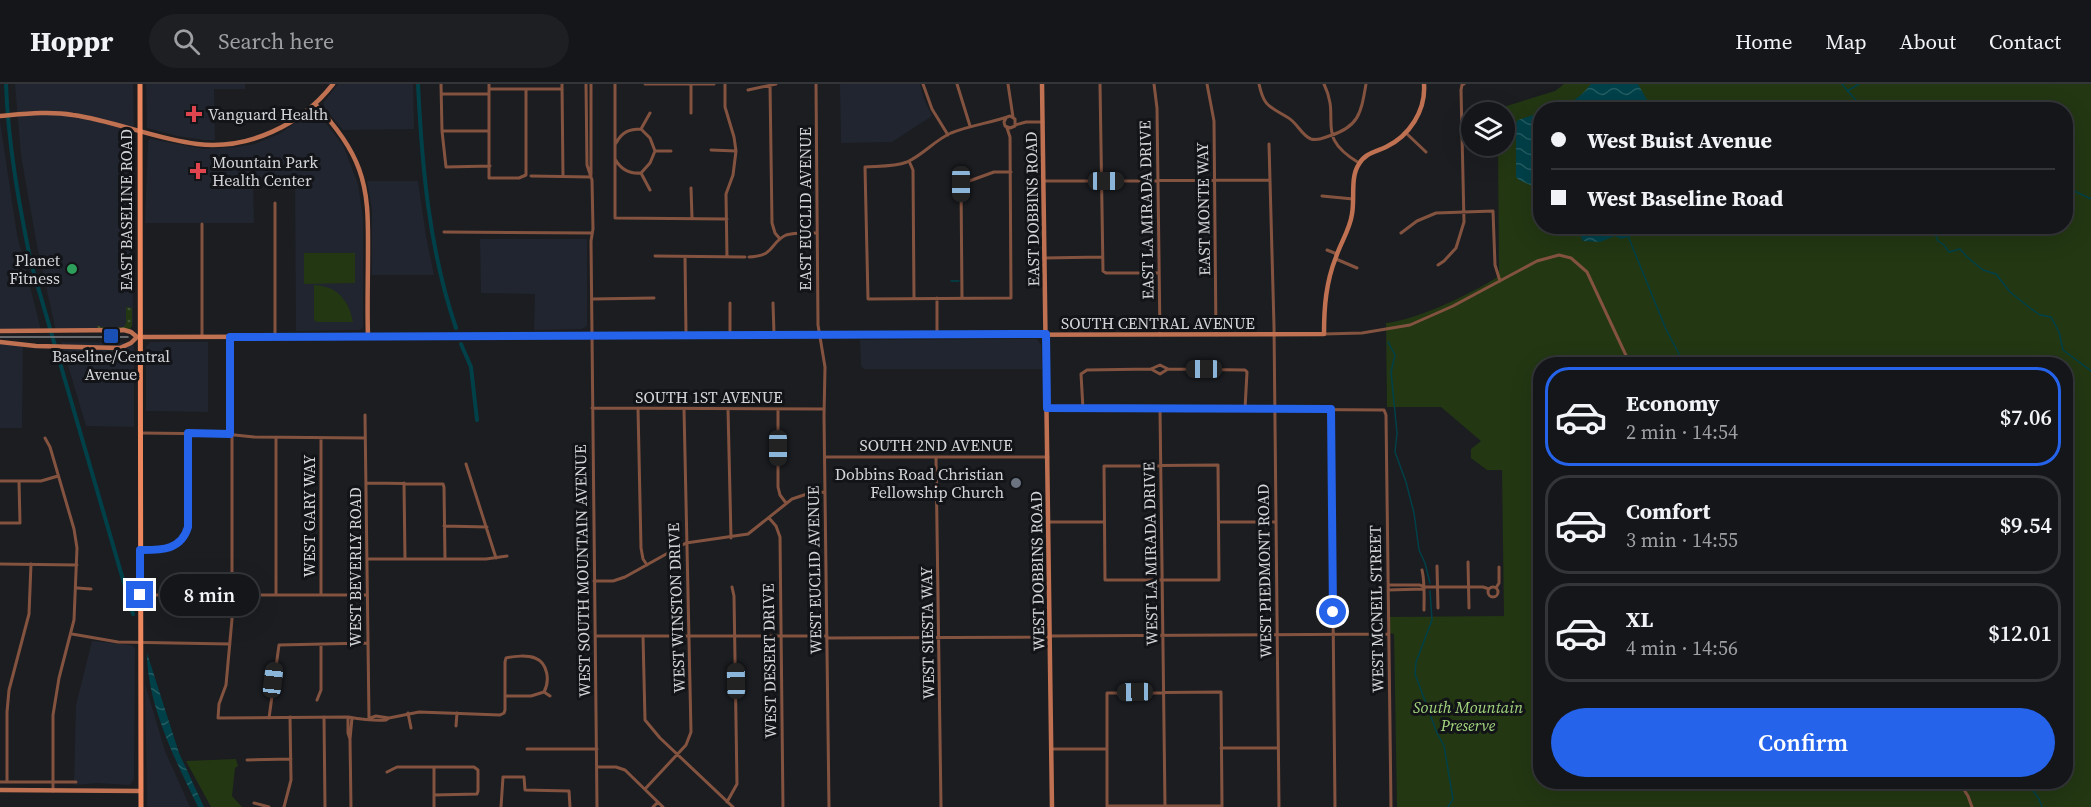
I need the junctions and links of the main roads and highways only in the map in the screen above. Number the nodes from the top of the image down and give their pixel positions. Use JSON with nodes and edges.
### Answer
{"nodes":[{"id":1,"x":140,"y":84,"type":"edge"},
{"id":2,"x":333,"y":84,"type":"edge"},
{"id":3,"x":1042,"y":84,"type":"edge"},
{"id":4,"x":1424,"y":84,"type":"edge"},
{"id":5,"x":315,"y":104,"type":"junction"},
{"id":6,"x":1,"y":116,"type":"edge"},
{"id":7,"x":140,"y":131,"type":"junction"},
{"id":8,"x":0,"y":331,"type":"edge"},
{"id":9,"x":1046,"y":334,"type":"junction"},
{"id":10,"x":368,"y":336,"type":"junction"},
{"id":11,"x":138,"y":337,"type":"junction"},
{"id":12,"x":0,"y":342,"type":"edge"},
{"id":13,"x":0,"y":790,"type":"edge"},
{"id":14,"x":141,"y":791,"type":"junction"},
{"id":15,"x":141,"y":807,"type":"edge"},
{"id":16,"x":1052,"y":807,"type":"edge"}],
"edges":[{"from":1,"to":7,"type":"main road","name":"EAST BASELINE ROAD"},
{"from":2,"to":5,"type":"main road"},
{"from":3,"to":9,"type":"main road","name":"EAST DOBBINS ROAD"},
{"from":4,"to":9,"type":"main road","name":"SOUTH CENTRAL AVENUE"},
{"from":5,"to":7,"type":"main road"},
{"from":5,"to":10,"type":"main road"},
{"from":6,"to":7,"type":"main road"},
{"from":7,"to":11,"type":"main road","name":"EAST BASELINE ROAD"},
{"from":8,"to":11,"type":"main road","name":"SOUTH CENTRAL AVENUE"},
{"from":9,"to":10,"type":"main road","name":"SOUTH CENTRAL AVENUE"},
{"from":9,"to":16,"type":"main road","name":"WEST DOBBINS ROAD"},
{"from":10,"to":11,"type":"main road","name":"SOUTH CENTRAL AVENUE"},
{"from":11,"to":12,"type":"main road","name":"SOUTH CENTRAL AVENUE"},
{"from":11,"to":14,"type":"main road","name":"EAST BASELINE ROAD"},
{"from":13,"to":14,"type":"main road"},
{"from":14,"to":15,"type":"main road","name":"EAST BASELINE ROAD"}]}
